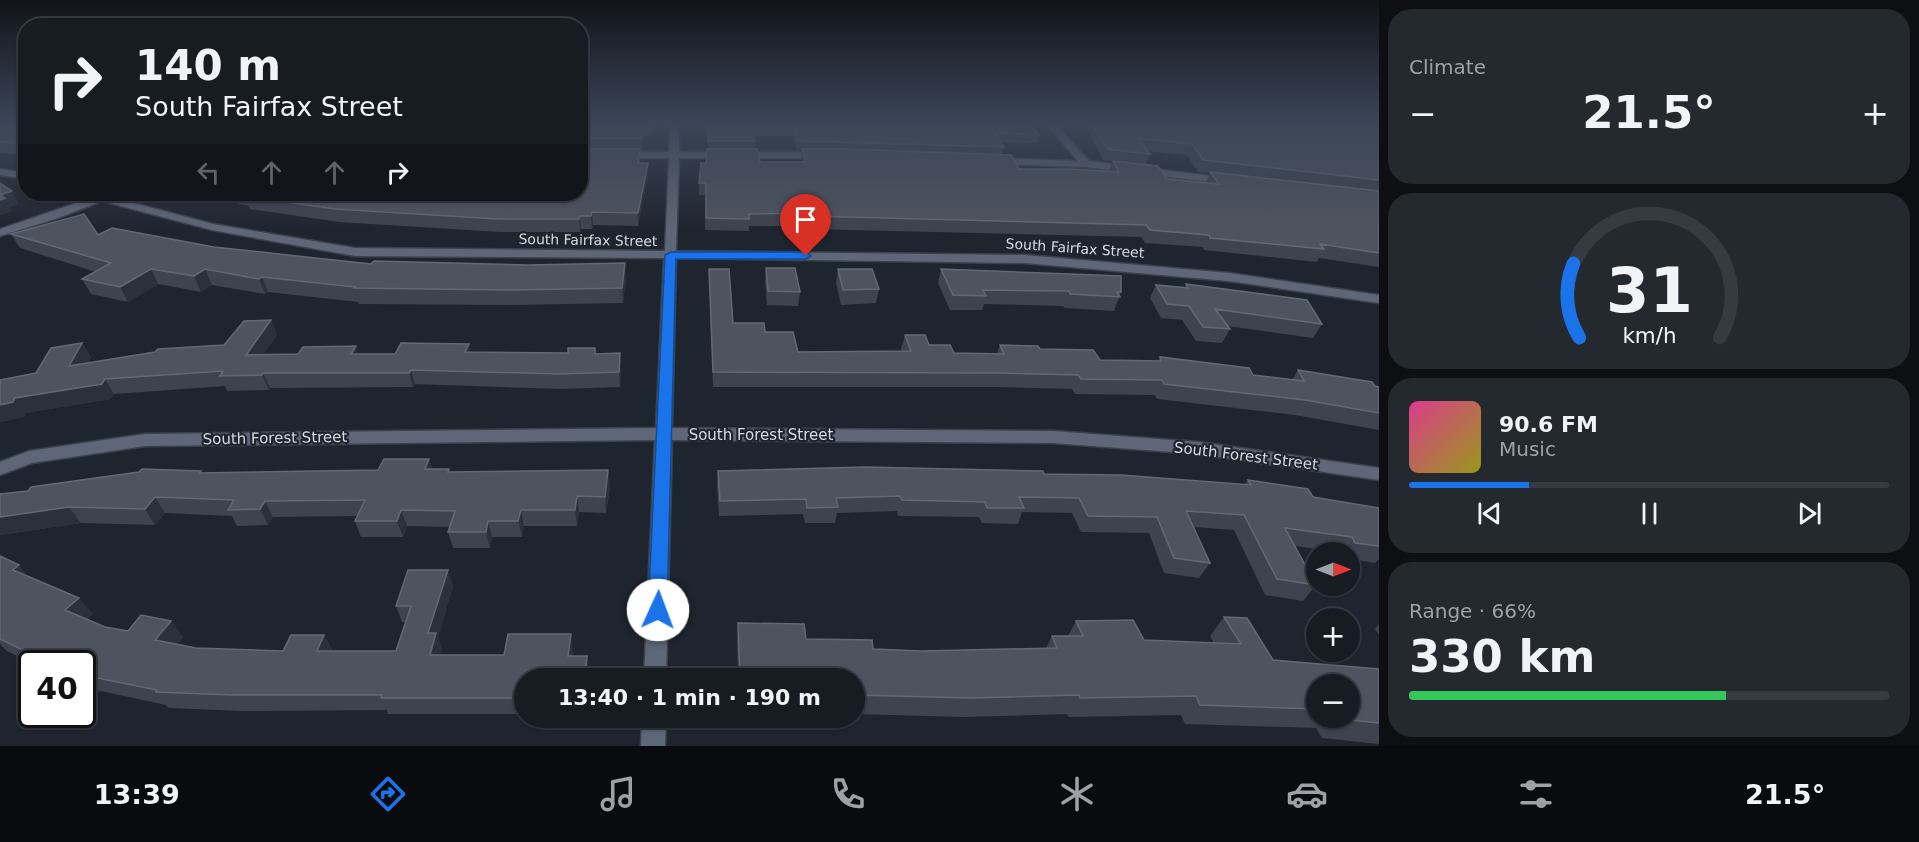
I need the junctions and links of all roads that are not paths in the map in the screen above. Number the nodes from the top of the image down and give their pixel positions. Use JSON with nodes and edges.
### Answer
{"nodes":[{"id":1,"x":674,"y":160,"type":"edge"},
{"id":2,"x":980,"y":160,"type":"edge"},
{"id":3,"x":1082,"y":160,"type":"edge"},
{"id":4,"x":1086,"y":164,"type":"junction"},
{"id":5,"x":0,"y":172,"type":"edge"},
{"id":6,"x":18,"y":175,"type":"edge"},
{"id":7,"x":1238,"y":182,"type":"edge"},
{"id":8,"x":85,"y":201,"type":"edge"},
{"id":9,"x":118,"y":201,"type":"edge"},
{"id":10,"x":0,"y":233,"type":"edge"},
{"id":11,"x":671,"y":255,"type":"junction"},
{"id":12,"x":1379,"y":299,"type":"edge"},
{"id":13,"x":663,"y":435,"type":"junction"},
{"id":14,"x":0,"y":469,"type":"edge"},
{"id":15,"x":1379,"y":474,"type":"edge"},
{"id":16,"x":655,"y":668,"type":"edge"},
{"id":17,"x":654,"y":728,"type":"edge"},
{"id":18,"x":653,"y":746,"type":"edge"}],
"edges":[{"from":1,"to":11,"type":"street"},
{"from":2,"to":4,"type":"street"},
{"from":3,"to":4,"type":"street"},
{"from":4,"to":7,"type":"street"},
{"from":5,"to":6,"type":"street"},
{"from":8,"to":10,"type":"street"},
{"from":9,"to":11,"type":"street","name":"South Fairfax Street"},
{"from":11,"to":12,"type":"street","name":"South Fairfax Street"},
{"from":11,"to":13,"type":"street"},
{"from":13,"to":14,"type":"street","name":"South Forest Street"},
{"from":13,"to":15,"type":"street","name":"South Forest Street"},
{"from":13,"to":16,"type":"street"},
{"from":17,"to":18,"type":"street"}]}
